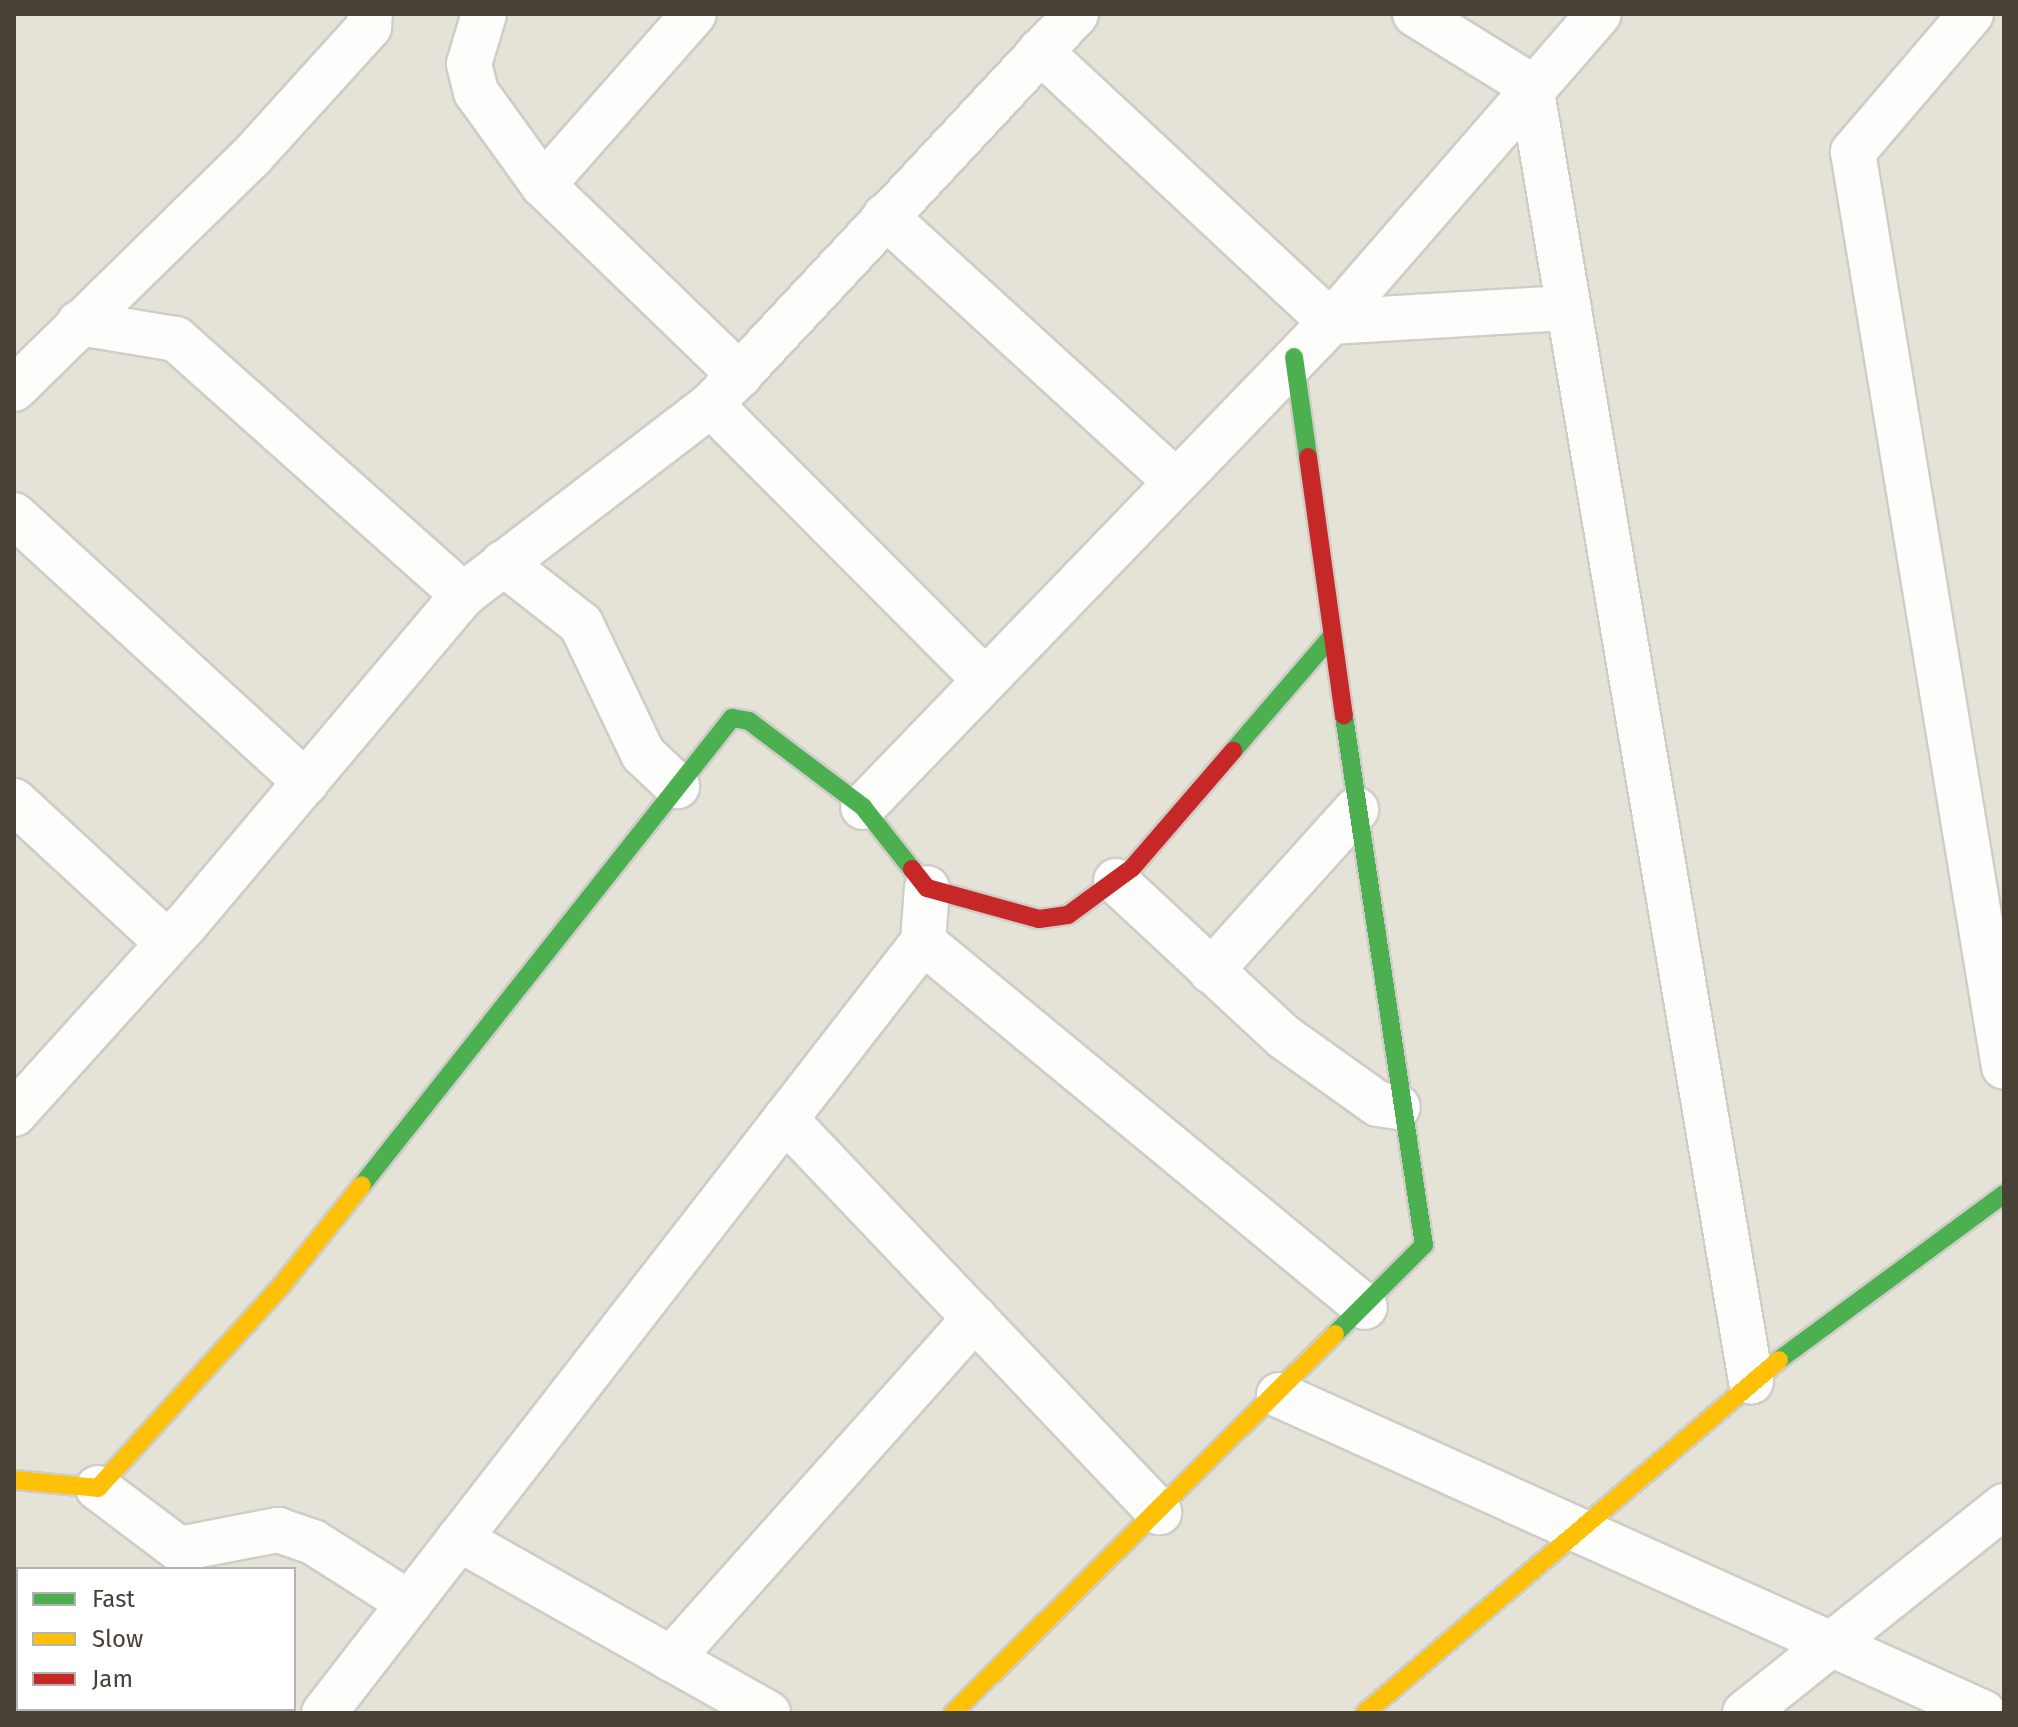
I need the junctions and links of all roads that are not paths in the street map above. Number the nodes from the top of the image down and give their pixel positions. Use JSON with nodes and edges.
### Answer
{"nodes":[{"id":1,"x":370,"y":14,"type":"edge"},
{"id":2,"x":484,"y":14,"type":"edge"},
{"id":3,"x":694,"y":14,"type":"edge"},
{"id":4,"x":1076,"y":14,"type":"edge"},
{"id":5,"x":1415,"y":14,"type":"edge"},
{"id":6,"x":1599,"y":14,"type":"edge"},
{"id":7,"x":1971,"y":14,"type":"edge"},
{"id":8,"x":1040,"y":51,"type":"junction"},
{"id":9,"x":1531,"y":86,"type":"junction"},
{"id":10,"x":543,"y":185,"type":"junction"},
{"id":11,"x":885,"y":216,"type":"junction"},
{"id":12,"x":1569,"y":308,"type":"junction"},
{"id":13,"x":1331,"y":322,"type":"junction"},
{"id":14,"x":79,"y":323,"type":"junction"},
{"id":15,"x":1294,"y":357,"type":"junction"},
{"id":16,"x":21,"y":366,"type":"edge"},
{"id":17,"x":726,"y":390,"type":"junction"},
{"id":18,"x":1175,"y":481,"type":"junction"},
{"id":19,"x":14,"y":515,"type":"edge"},
{"id":20,"x":503,"y":563,"type":"junction"},
{"id":21,"x":463,"y":595,"type":"junction"},
{"id":22,"x":1332,"y":636,"type":"junction"},
{"id":23,"x":985,"y":680,"type":"junction"},
{"id":24,"x":306,"y":783,"type":"junction"},
{"id":25,"x":677,"y":786,"type":"junction"},
{"id":26,"x":14,"y":801,"type":"edge"},
{"id":27,"x":863,"y":807,"type":"junction"},
{"id":28,"x":1356,"y":810,"type":"junction"},
{"id":29,"x":1116,"y":881,"type":"junction"},
{"id":30,"x":927,"y":888,"type":"junction"},
{"id":31,"x":923,"y":942,"type":"junction"},
{"id":32,"x":168,"y":943,"type":"junction"},
{"id":33,"x":1211,"y":971,"type":"junction"},
{"id":34,"x":2004,"y":1067,"type":"edge"},
{"id":35,"x":20,"y":1096,"type":"edge"},
{"id":36,"x":1398,"y":1107,"type":"junction"},
{"id":37,"x":785,"y":1119,"type":"junction"},
{"id":38,"x":2004,"y":1194,"type":"edge"},
{"id":39,"x":1365,"y":1307,"type":"junction"},
{"id":40,"x":975,"y":1318,"type":"junction"},
{"id":41,"x":1751,"y":1381,"type":"junction"},
{"id":42,"x":1279,"y":1395,"type":"junction"},
{"id":43,"x":14,"y":1480,"type":"edge"},
{"id":44,"x":98,"y":1488,"type":"junction"},
{"id":45,"x":2004,"y":1506,"type":"edge"},
{"id":46,"x":1159,"y":1512,"type":"junction"},
{"id":47,"x":1574,"y":1531,"type":"junction"},
{"id":48,"x":459,"y":1539,"type":"junction"},
{"id":49,"x":409,"y":1603,"type":"junction"},
{"id":50,"x":1828,"y":1642,"type":"junction"},
{"id":51,"x":671,"y":1659,"type":"junction"},
{"id":52,"x":324,"y":1713,"type":"edge"},
{"id":53,"x":768,"y":1713,"type":"edge"},
{"id":54,"x":953,"y":1713,"type":"edge"},
{"id":55,"x":1365,"y":1713,"type":"edge"},
{"id":56,"x":1745,"y":1713,"type":"edge"},
{"id":57,"x":1984,"y":1713,"type":"edge"}],
"edges":[{"from":1,"to":14,"type":"street"},
{"from":2,"to":10,"type":"street"},
{"from":3,"to":10,"type":"street"},
{"from":4,"to":8,"type":"street"},
{"from":5,"to":9,"type":"street"},
{"from":6,"to":9,"type":"street"},
{"from":7,"to":34,"type":"street"},
{"from":8,"to":11,"type":"street"},
{"from":8,"to":13,"type":"street"},
{"from":9,"to":12,"type":"street"},
{"from":9,"to":13,"type":"street"},
{"from":10,"to":17,"type":"street"},
{"from":11,"to":17,"type":"street"},
{"from":11,"to":18,"type":"street"},
{"from":12,"to":13,"type":"street"},
{"from":12,"to":41,"type":"street"},
{"from":13,"to":15,"type":"street"},
{"from":14,"to":16,"type":"street"},
{"from":14,"to":21,"type":"street"},
{"from":15,"to":18,"type":"street"},
{"from":15,"to":22,"type":"street"},
{"from":17,"to":20,"type":"street"},
{"from":17,"to":23,"type":"street"},
{"from":18,"to":23,"type":"street"},
{"from":19,"to":24,"type":"street"},
{"from":20,"to":21,"type":"street"},
{"from":20,"to":25,"type":"street"},
{"from":21,"to":24,"type":"street"},
{"from":22,"to":28,"type":"street"},
{"from":22,"to":29,"type":"street"},
{"from":23,"to":27,"type":"street"},
{"from":24,"to":32,"type":"street"},
{"from":25,"to":27,"type":"street"},
{"from":25,"to":44,"type":"street"},
{"from":26,"to":32,"type":"street"},
{"from":27,"to":30,"type":"street"},
{"from":28,"to":33,"type":"street"},
{"from":28,"to":36,"type":"street"},
{"from":29,"to":30,"type":"street"},
{"from":29,"to":33,"type":"street"},
{"from":30,"to":31,"type":"street"},
{"from":31,"to":37,"type":"street"},
{"from":31,"to":39,"type":"street"},
{"from":32,"to":35,"type":"street"},
{"from":33,"to":36,"type":"street"},
{"from":36,"to":39,"type":"street"},
{"from":37,"to":40,"type":"street"},
{"from":37,"to":48,"type":"street"},
{"from":38,"to":41,"type":"street"},
{"from":39,"to":42,"type":"street"},
{"from":40,"to":46,"type":"street"},
{"from":40,"to":51,"type":"street"},
{"from":41,"to":47,"type":"street"},
{"from":42,"to":46,"type":"street"},
{"from":42,"to":47,"type":"street"},
{"from":43,"to":44,"type":"street"},
{"from":44,"to":49,"type":"street"},
{"from":45,"to":50,"type":"street"},
{"from":46,"to":54,"type":"street"},
{"from":47,"to":50,"type":"street"},
{"from":47,"to":55,"type":"street"},
{"from":48,"to":49,"type":"street"},
{"from":48,"to":51,"type":"street"},
{"from":49,"to":52,"type":"street"},
{"from":50,"to":56,"type":"street"},
{"from":50,"to":57,"type":"street"},
{"from":51,"to":53,"type":"street"}]}
